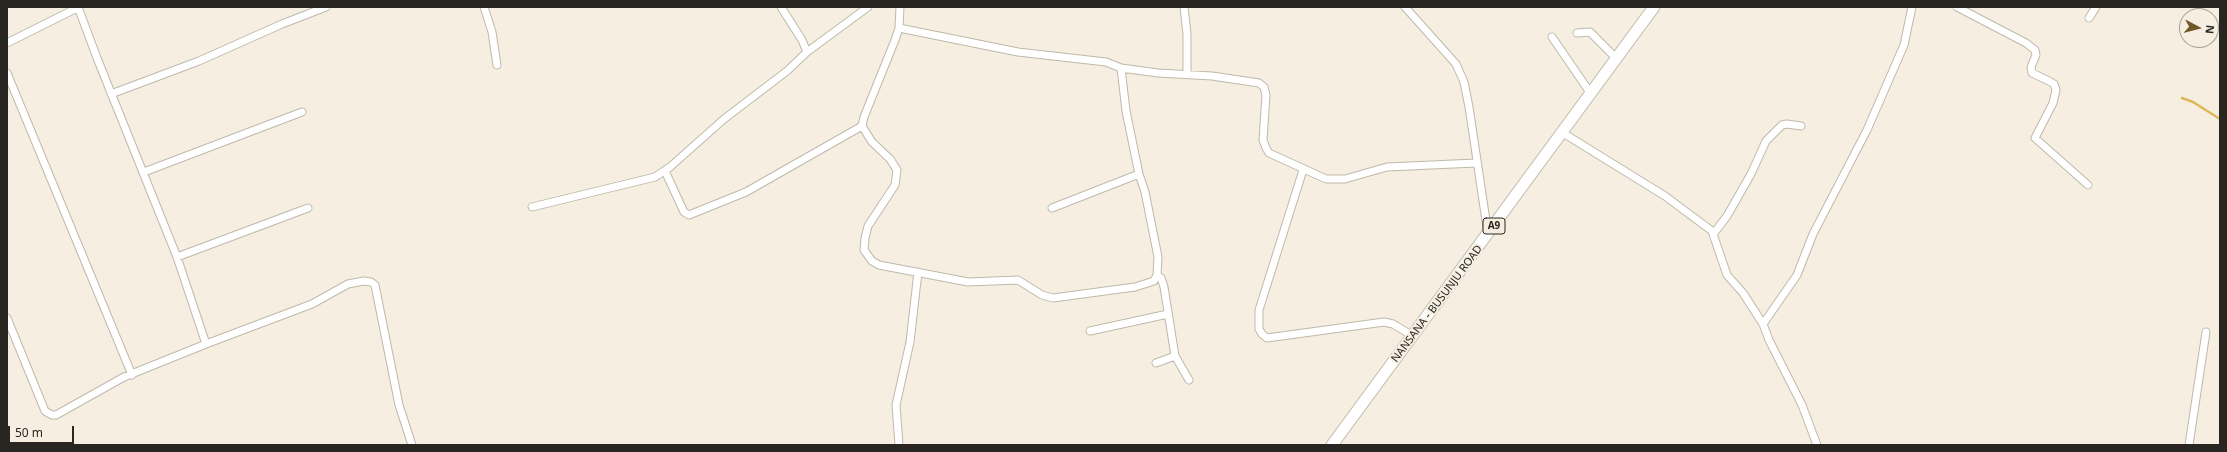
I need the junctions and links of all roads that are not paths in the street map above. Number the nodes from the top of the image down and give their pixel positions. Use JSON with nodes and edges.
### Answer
{"nodes":[{"id":1,"x":78,"y":7,"type":"edge"},
{"id":2,"x":326,"y":7,"type":"edge"},
{"id":3,"x":484,"y":7,"type":"edge"},
{"id":4,"x":781,"y":7,"type":"edge"},
{"id":5,"x":868,"y":7,"type":"edge"},
{"id":6,"x":900,"y":7,"type":"edge"},
{"id":7,"x":1184,"y":7,"type":"edge"},
{"id":8,"x":1405,"y":7,"type":"edge"},
{"id":9,"x":1654,"y":7,"type":"edge"},
{"id":10,"x":1912,"y":7,"type":"edge"},
{"id":11,"x":1957,"y":7,"type":"edge"},
{"id":12,"x":2096,"y":7,"type":"edge"},
{"id":13,"x":2089,"y":18,"type":"dead end"},
{"id":14,"x":899,"y":28,"type":"junction"},
{"id":15,"x":1577,"y":33,"type":"dead end"},
{"id":16,"x":1552,"y":37,"type":"dead end"},
{"id":17,"x":7,"y":43,"type":"edge"},
{"id":18,"x":807,"y":52,"type":"junction"},
{"id":19,"x":1616,"y":59,"type":"junction"},
{"id":20,"x":497,"y":66,"type":"dead end"},
{"id":21,"x":1121,"y":68,"type":"junction"},
{"id":22,"x":7,"y":73,"type":"edge"},
{"id":23,"x":1186,"y":74,"type":"junction"},
{"id":24,"x":111,"y":94,"type":"junction"},
{"id":25,"x":1591,"y":94,"type":"junction"},
{"id":26,"x":302,"y":112,"type":"dead end"},
{"id":27,"x":862,"y":126,"type":"junction"},
{"id":28,"x":1801,"y":126,"type":"dead end"},
{"id":29,"x":1563,"y":133,"type":"junction"},
{"id":30,"x":1476,"y":163,"type":"junction"},
{"id":31,"x":1303,"y":170,"type":"junction"},
{"id":32,"x":665,"y":171,"type":"junction"},
{"id":33,"x":144,"y":172,"type":"junction"},
{"id":34,"x":1139,"y":174,"type":"junction"},
{"id":35,"x":2088,"y":185,"type":"dead end"},
{"id":36,"x":532,"y":207,"type":"dead end"},
{"id":37,"x":308,"y":208,"type":"dead end"},
{"id":38,"x":1052,"y":208,"type":"dead end"},
{"id":39,"x":1714,"y":233,"type":"junction"},
{"id":40,"x":1488,"y":234,"type":"junction"},
{"id":41,"x":177,"y":258,"type":"junction"},
{"id":42,"x":918,"y":272,"type":"junction"},
{"id":43,"x":1157,"y":275,"type":"junction"},
{"id":44,"x":1168,"y":314,"type":"junction"},
{"id":45,"x":7,"y":318,"type":"edge"},
{"id":46,"x":1763,"y":324,"type":"junction"},
{"id":47,"x":1090,"y":331,"type":"dead end"},
{"id":48,"x":2206,"y":332,"type":"dead end"},
{"id":49,"x":1413,"y":336,"type":"junction"},
{"id":50,"x":206,"y":344,"type":"junction"},
{"id":51,"x":1176,"y":356,"type":"junction"},
{"id":52,"x":1156,"y":363,"type":"dead end"},
{"id":53,"x":132,"y":374,"type":"junction"},
{"id":54,"x":1189,"y":380,"type":"dead end"},
{"id":55,"x":412,"y":445,"type":"edge"},
{"id":56,"x":899,"y":445,"type":"edge"},
{"id":57,"x":1332,"y":445,"type":"edge"},
{"id":58,"x":1817,"y":445,"type":"edge"},
{"id":59,"x":2189,"y":445,"type":"edge"}],
"edges":[{"from":1,"to":17,"type":"street"},
{"from":1,"to":24,"type":"street"},
{"from":2,"to":24,"type":"street"},
{"from":3,"to":20,"type":"street"},
{"from":4,"to":18,"type":"street"},
{"from":5,"to":18,"type":"street"},
{"from":6,"to":14,"type":"street"},
{"from":7,"to":23,"type":"street"},
{"from":8,"to":30,"type":"street"},
{"from":9,"to":19,"type":"main road","name":"NANSANA - BUSUNJU ROAD","number":"A9"},
{"from":10,"to":46,"type":"street"},
{"from":11,"to":35,"type":"street"},
{"from":12,"to":13,"type":"street"},
{"from":14,"to":21,"type":"street"},
{"from":14,"to":27,"type":"street"},
{"from":15,"to":19,"type":"street"},
{"from":16,"to":25,"type":"street"},
{"from":18,"to":32,"type":"street"},
{"from":19,"to":25,"type":"main road","name":"NANSANA - BUSUNJU ROAD","number":"A9"},
{"from":21,"to":23,"type":"street"},
{"from":21,"to":34,"type":"street"},
{"from":22,"to":53,"type":"street"},
{"from":23,"to":31,"type":"street"},
{"from":24,"to":33,"type":"street"},
{"from":25,"to":29,"type":"main road","name":"NANSANA - BUSUNJU ROAD","number":"A9"},
{"from":26,"to":33,"type":"street"},
{"from":27,"to":32,"type":"street"},
{"from":27,"to":42,"type":"street"},
{"from":28,"to":39,"type":"street"},
{"from":29,"to":39,"type":"street"},
{"from":29,"to":40,"type":"main road","name":"NANSANA - BUSUNJU ROAD","number":"A9"},
{"from":30,"to":31,"type":"street"},
{"from":30,"to":40,"type":"street"},
{"from":31,"to":49,"type":"street"},
{"from":32,"to":36,"type":"street"},
{"from":33,"to":41,"type":"street"},
{"from":34,"to":38,"type":"street"},
{"from":34,"to":43,"type":"street"},
{"from":37,"to":41,"type":"street"},
{"from":39,"to":46,"type":"street"},
{"from":40,"to":49,"type":"main road","name":"NANSANA - BUSUNJU ROAD","number":"A9"},
{"from":41,"to":50,"type":"street"},
{"from":42,"to":43,"type":"street"},
{"from":42,"to":56,"type":"street"},
{"from":43,"to":44,"type":"street"},
{"from":44,"to":47,"type":"street"},
{"from":44,"to":51,"type":"street"},
{"from":45,"to":53,"type":"street"},
{"from":46,"to":58,"type":"street"},
{"from":48,"to":59,"type":"street"},
{"from":49,"to":57,"type":"main road","name":"NANSANA - BUSUNJU ROAD","number":"A9"},
{"from":50,"to":53,"type":"street"},
{"from":50,"to":55,"type":"street"},
{"from":51,"to":52,"type":"street"},
{"from":51,"to":54,"type":"street"}]}
